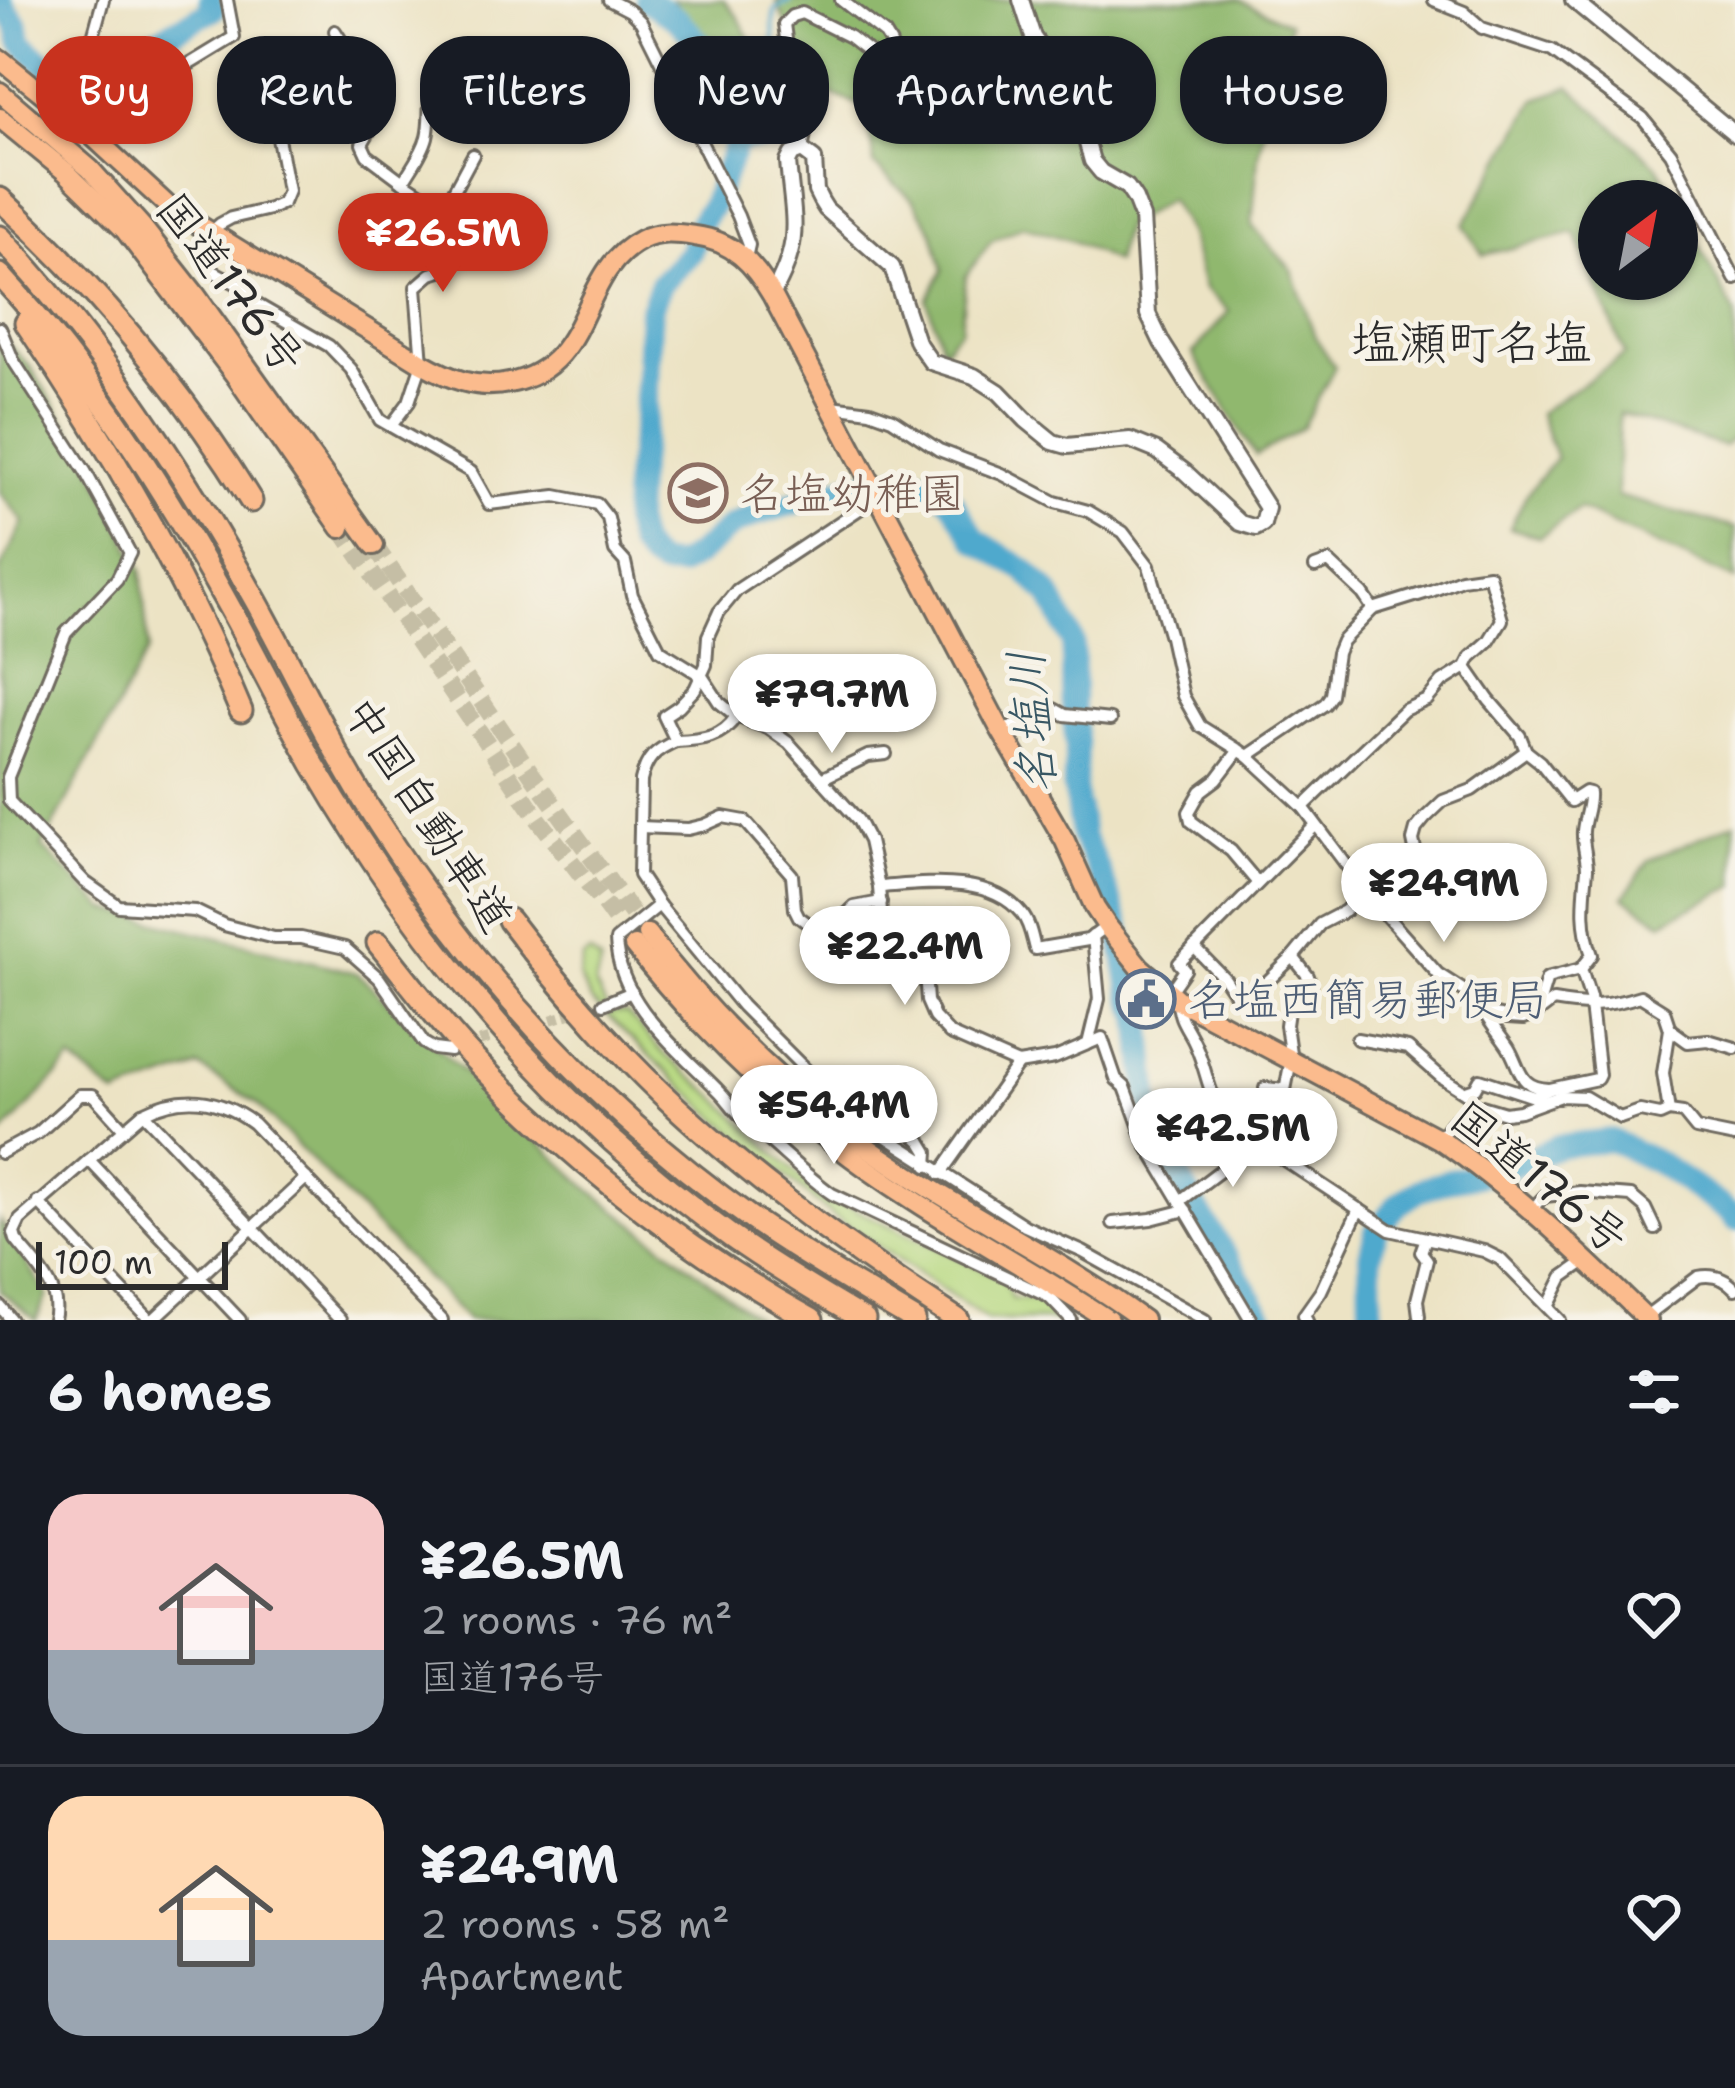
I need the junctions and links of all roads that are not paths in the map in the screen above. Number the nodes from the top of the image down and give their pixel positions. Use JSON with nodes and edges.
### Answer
{"nodes":[{"id":1,"x":103,"y":0,"type":"edge"},
{"id":2,"x":227,"y":0,"type":"edge"},
{"id":3,"x":610,"y":0,"type":"edge"},
{"id":4,"x":841,"y":0,"type":"edge"},
{"id":5,"x":1021,"y":0,"type":"edge"},
{"id":6,"x":1434,"y":0,"type":"edge"},
{"id":7,"x":1574,"y":0,"type":"edge"},
{"id":8,"x":1466,"y":6,"type":"edge"},
{"id":9,"x":335,"y":32,"type":"dead end"},
{"id":10,"x":94,"y":33,"type":"dead end"},
{"id":11,"x":0,"y":59,"type":"edge"},
{"id":12,"x":193,"y":62,"type":"edge"},
{"id":13,"x":36,"y":88,"type":"edge"},
{"id":14,"x":0,"y":92,"type":"edge"},
{"id":15,"x":0,"y":118,"type":"edge"},
{"id":16,"x":1735,"y":134,"type":"edge"},
{"id":17,"x":100,"y":144,"type":"edge"},
{"id":18,"x":280,"y":144,"type":"edge"},
{"id":19,"x":425,"y":144,"type":"edge"},
{"id":20,"x":802,"y":150,"type":"junction"},
{"id":21,"x":472,"y":155,"type":"dead end"},
{"id":22,"x":403,"y":182,"type":"junction"},
{"id":23,"x":0,"y":199,"type":"edge"},
{"id":24,"x":444,"y":209,"type":"junction"},
{"id":25,"x":211,"y":233,"type":"junction"},
{"id":26,"x":0,"y":237,"type":"edge"},
{"id":27,"x":746,"y":258,"type":"junction"},
{"id":28,"x":0,"y":274,"type":"edge"},
{"id":29,"x":1735,"y":279,"type":"edge"},
{"id":30,"x":0,"y":286,"type":"edge"},
{"id":31,"x":772,"y":295,"type":"junction"},
{"id":32,"x":0,"y":328,"type":"edge"},
{"id":33,"x":422,"y":363,"type":"junction"},
{"id":34,"x":828,"y":405,"type":"junction"},
{"id":35,"x":391,"y":426,"type":"junction"},
{"id":36,"x":873,"y":491,"type":"junction"},
{"id":37,"x":251,"y":501,"type":"dead end"},
{"id":38,"x":341,"y":528,"type":"tunnel mouth"},
{"id":39,"x":374,"y":545,"type":"tunnel mouth"},
{"id":40,"x":1315,"y":567,"type":"dead end"},
{"id":41,"x":1373,"y":609,"type":"junction"},
{"id":42,"x":1466,"y":667,"type":"junction"},
{"id":43,"x":702,"y":676,"type":"junction"},
{"id":44,"x":241,"y":710,"type":"dead end"},
{"id":45,"x":736,"y":716,"type":"junction"},
{"id":46,"x":1110,"y":720,"type":"dead end"},
{"id":47,"x":1001,"y":730,"type":"junction"},
{"id":48,"x":676,"y":741,"type":"junction"},
{"id":49,"x":1526,"y":751,"type":"junction"},
{"id":50,"x":1243,"y":753,"type":"junction"},
{"id":51,"x":886,"y":754,"type":"dead end"},
{"id":52,"x":821,"y":779,"type":"junction"},
{"id":53,"x":1303,"y":807,"type":"junction"},
{"id":54,"x":1315,"y":826,"type":"junction"},
{"id":55,"x":640,"y":827,"type":"junction"},
{"id":56,"x":1438,"y":864,"type":"dead end"},
{"id":57,"x":1257,"y":882,"type":"junction"},
{"id":58,"x":1408,"y":882,"type":"junction"},
{"id":59,"x":879,"y":887,"type":"junction"},
{"id":60,"x":1365,"y":890,"type":"junction"},
{"id":61,"x":880,"y":902,"type":"junction"},
{"id":62,"x":1375,"y":902,"type":"junction"},
{"id":63,"x":658,"y":905,"type":"junction"},
{"id":64,"x":509,"y":920,"type":"dead end"},
{"id":65,"x":1100,"y":931,"type":"junction"},
{"id":66,"x":378,"y":943,"type":"dead end"},
{"id":67,"x":1194,"y":947,"type":"junction"},
{"id":68,"x":1293,"y":957,"type":"junction"},
{"id":69,"x":1581,"y":969,"type":"junction"},
{"id":70,"x":632,"y":992,"type":"junction"},
{"id":71,"x":1173,"y":996,"type":"junction"},
{"id":72,"x":603,"y":1004,"type":"tunnel mouth"},
{"id":73,"x":1480,"y":1004,"type":"junction"},
{"id":74,"x":1590,"y":1008,"type":"junction"},
{"id":75,"x":1536,"y":1015,"type":"junction"},
{"id":76,"x":1670,"y":1029,"type":"junction"},
{"id":77,"x":1357,"y":1040,"type":"dead end"},
{"id":78,"x":1088,"y":1044,"type":"junction"},
{"id":79,"x":1735,"y":1048,"type":"edge"},
{"id":80,"x":450,"y":1051,"type":"dead end"},
{"id":81,"x":1291,"y":1060,"type":"junction"},
{"id":82,"x":1018,"y":1064,"type":"junction"},
{"id":83,"x":1264,"y":1088,"type":"dead end"},
{"id":84,"x":1550,"y":1089,"type":"junction"},
{"id":85,"x":863,"y":1090,"type":"dead end"},
{"id":86,"x":1466,"y":1091,"type":"junction"},
{"id":87,"x":1475,"y":1104,"type":"junction"},
{"id":88,"x":1670,"y":1111,"type":"junction"},
{"id":89,"x":143,"y":1113,"type":"junction"},
{"id":90,"x":124,"y":1129,"type":"junction"},
{"id":91,"x":1735,"y":1137,"type":"edge"},
{"id":92,"x":1438,"y":1139,"type":"junction"},
{"id":93,"x":1257,"y":1143,"type":"junction"},
{"id":94,"x":2,"y":1153,"type":"edge"},
{"id":95,"x":89,"y":1160,"type":"junction"},
{"id":96,"x":927,"y":1166,"type":"junction"},
{"id":97,"x":940,"y":1174,"type":"junction"},
{"id":98,"x":306,"y":1178,"type":"junction"},
{"id":99,"x":38,"y":1202,"type":"junction"},
{"id":100,"x":1183,"y":1205,"type":"junction"},
{"id":101,"x":1359,"y":1209,"type":"junction"},
{"id":102,"x":1532,"y":1209,"type":"junction"},
{"id":103,"x":1113,"y":1223,"type":"dead end"},
{"id":104,"x":252,"y":1227,"type":"junction"},
{"id":105,"x":1655,"y":1229,"type":"dead end"},
{"id":106,"x":1426,"y":1238,"type":"junction"},
{"id":107,"x":1588,"y":1260,"type":"junction"},
{"id":108,"x":199,"y":1277,"type":"junction"},
{"id":109,"x":1732,"y":1283,"type":"edge"},
{"id":110,"x":0,"y":1306,"type":"edge"},
{"id":111,"x":1552,"y":1315,"type":"edge"},
{"id":112,"x":1419,"y":1316,"type":"dead end"},
{"id":113,"x":1647,"y":1319,"type":"edge"},
{"id":114,"x":11,"y":1320,"type":"edge"},
{"id":115,"x":54,"y":1320,"type":"edge"},
{"id":116,"x":152,"y":1320,"type":"edge"},
{"id":117,"x":240,"y":1320,"type":"edge"},
{"id":118,"x":340,"y":1320,"type":"edge"},
{"id":119,"x":442,"y":1320,"type":"edge"},
{"id":120,"x":812,"y":1320,"type":"edge"},
{"id":121,"x":864,"y":1320,"type":"edge"},
{"id":122,"x":914,"y":1320,"type":"edge"},
{"id":123,"x":958,"y":1320,"type":"edge"},
{"id":124,"x":1071,"y":1320,"type":"edge"},
{"id":125,"x":1108,"y":1320,"type":"edge"},
{"id":126,"x":1143,"y":1320,"type":"edge"},
{"id":127,"x":1205,"y":1320,"type":"edge"},
{"id":128,"x":1251,"y":1320,"type":"edge"},
{"id":129,"x":1307,"y":1320,"type":"edge"}],
"edges":[{"from":1,"to":10,"type":"street"},
{"from":2,"to":12,"type":"street"},
{"from":3,"to":27,"type":"street"},
{"from":4,"to":20,"type":"street"},
{"from":5,"to":20,"type":"street"},
{"from":6,"to":8,"type":"street"},
{"from":7,"to":16,"type":"street"},
{"from":8,"to":29,"type":"street"},
{"from":9,"to":22,"type":"street"},
{"from":11,"to":13,"type":"highway","name":"国道176号"},
{"from":14,"to":39,"type":"highway","name":"国道176号"},
{"from":15,"to":38,"type":"highway","name":"国道176号"},
{"from":17,"to":25,"type":"highway","name":"国道176号"},
{"from":18,"to":25,"type":"street"},
{"from":19,"to":22,"type":"street"},
{"from":20,"to":31,"type":"street"},
{"from":21,"to":24,"type":"street"},
{"from":22,"to":24,"type":"street"},
{"from":23,"to":37,"type":"highway"},
{"from":24,"to":33,"type":"street"},
{"from":25,"to":33,"type":"highway","name":"国道176号"},
{"from":25,"to":35,"type":"street"},
{"from":26,"to":122,"type":"highway","name":"中国自動車道"},
{"from":27,"to":31,"type":"highway","name":"国道176号"},
{"from":27,"to":33,"type":"highway","name":"国道176号"},
{"from":28,"to":121,"type":"highway","name":"中国自動車道"},
{"from":30,"to":44,"type":"highway"},
{"from":31,"to":34,"type":"highway","name":"国道176号"},
{"from":32,"to":80,"type":"street"},
{"from":33,"to":35,"type":"street"},
{"from":34,"to":36,"type":"highway","name":"国道176号"},
{"from":34,"to":50,"type":"street"},
{"from":35,"to":43,"type":"street"},
{"from":36,"to":43,"type":"street"},
{"from":36,"to":47,"type":"highway","name":"国道176号"},
{"from":40,"to":41,"type":"street"},
{"from":41,"to":42,"type":"street"},
{"from":41,"to":50,"type":"street"},
{"from":42,"to":49,"type":"street"},
{"from":42,"to":53,"type":"street"},
{"from":43,"to":45,"type":"street"},
{"from":43,"to":48,"type":"street"},
{"from":45,"to":48,"type":"street"},
{"from":45,"to":52,"type":"street"},
{"from":46,"to":47,"type":"street"},
{"from":47,"to":65,"type":"highway","name":"国道176号"},
{"from":48,"to":55,"type":"street"},
{"from":49,"to":58,"type":"street"},
{"from":49,"to":69,"type":"street"},
{"from":50,"to":53,"type":"street"},
{"from":50,"to":57,"type":"street"},
{"from":51,"to":52,"type":"street"},
{"from":52,"to":59,"type":"street"},
{"from":53,"to":54,"type":"street"},
{"from":54,"to":57,"type":"street"},
{"from":54,"to":60,"type":"street"},
{"from":55,"to":61,"type":"street"},
{"from":55,"to":63,"type":"street"},
{"from":56,"to":58,"type":"street"},
{"from":57,"to":67,"type":"street"},
{"from":58,"to":62,"type":"street"},
{"from":59,"to":61,"type":"street"},
{"from":59,"to":65,"type":"street"},
{"from":60,"to":62,"type":"street"},
{"from":60,"to":68,"type":"street"},
{"from":61,"to":82,"type":"street"},
{"from":62,"to":73,"type":"street"},
{"from":63,"to":70,"type":"street"},
{"from":63,"to":96,"type":"street"},
{"from":64,"to":123,"type":"highway"},
{"from":65,"to":71,"type":"highway","name":"国道176号"},
{"from":65,"to":78,"type":"street"},
{"from":66,"to":120,"type":"highway"},
{"from":67,"to":68,"type":"street"},
{"from":67,"to":71,"type":"street"},
{"from":68,"to":81,"type":"street"},
{"from":69,"to":74,"type":"street"},
{"from":69,"to":75,"type":"street"},
{"from":70,"to":72,"type":"street"},
{"from":70,"to":124,"type":"street"},
{"from":71,"to":81,"type":"highway","name":"国道176号"},
{"from":71,"to":93,"type":"street"},
{"from":73,"to":75,"type":"street"},
{"from":73,"to":84,"type":"street"},
{"from":74,"to":75,"type":"street"},
{"from":74,"to":76,"type":"street"},
{"from":74,"to":84,"type":"street"},
{"from":76,"to":79,"type":"street"},
{"from":76,"to":88,"type":"street"},
{"from":77,"to":86,"type":"street"},
{"from":78,"to":82,"type":"street"},
{"from":78,"to":100,"type":"street"},
{"from":81,"to":83,"type":"street"},
{"from":81,"to":92,"type":"highway","name":"国道176号"},
{"from":82,"to":97,"type":"street"},
{"from":84,"to":86,"type":"street"},
{"from":85,"to":96,"type":"street"},
{"from":86,"to":87,"type":"street"},
{"from":87,"to":88,"type":"street"},
{"from":87,"to":92,"type":"street"},
{"from":88,"to":91,"type":"street"},
{"from":89,"to":90,"type":"street"},
{"from":89,"to":98,"type":"street"},
{"from":89,"to":104,"type":"street"},
{"from":90,"to":94,"type":"street"},
{"from":90,"to":95,"type":"street"},
{"from":92,"to":102,"type":"highway","name":"国道176号"},
{"from":93,"to":100,"type":"street"},
{"from":93,"to":101,"type":"street"},
{"from":95,"to":99,"type":"street"},
{"from":95,"to":108,"type":"street"},
{"from":96,"to":97,"type":"street"},
{"from":97,"to":127,"type":"street"},
{"from":98,"to":104,"type":"street"},
{"from":98,"to":119,"type":"street"},
{"from":99,"to":115,"type":"street"},
{"from":99,"to":116,"type":"street"},
{"from":100,"to":103,"type":"street"},
{"from":100,"to":128,"type":"street"},
{"from":101,"to":106,"type":"street"},
{"from":101,"to":129,"type":"street"},
{"from":102,"to":105,"type":"street"},
{"from":102,"to":107,"type":"highway","name":"国道176号"},
{"from":104,"to":108,"type":"street"},
{"from":104,"to":118,"type":"street"},
{"from":106,"to":111,"type":"street"},
{"from":106,"to":112,"type":"street"},
{"from":107,"to":111,"type":"street"},
{"from":107,"to":113,"type":"highway","name":"国道176号"},
{"from":108,"to":116,"type":"street"},
{"from":108,"to":117,"type":"street"},
{"from":109,"to":113,"type":"street"},
{"from":110,"to":114,"type":"street"},
{"from":125,"to":126,"type":"highway"}]}
